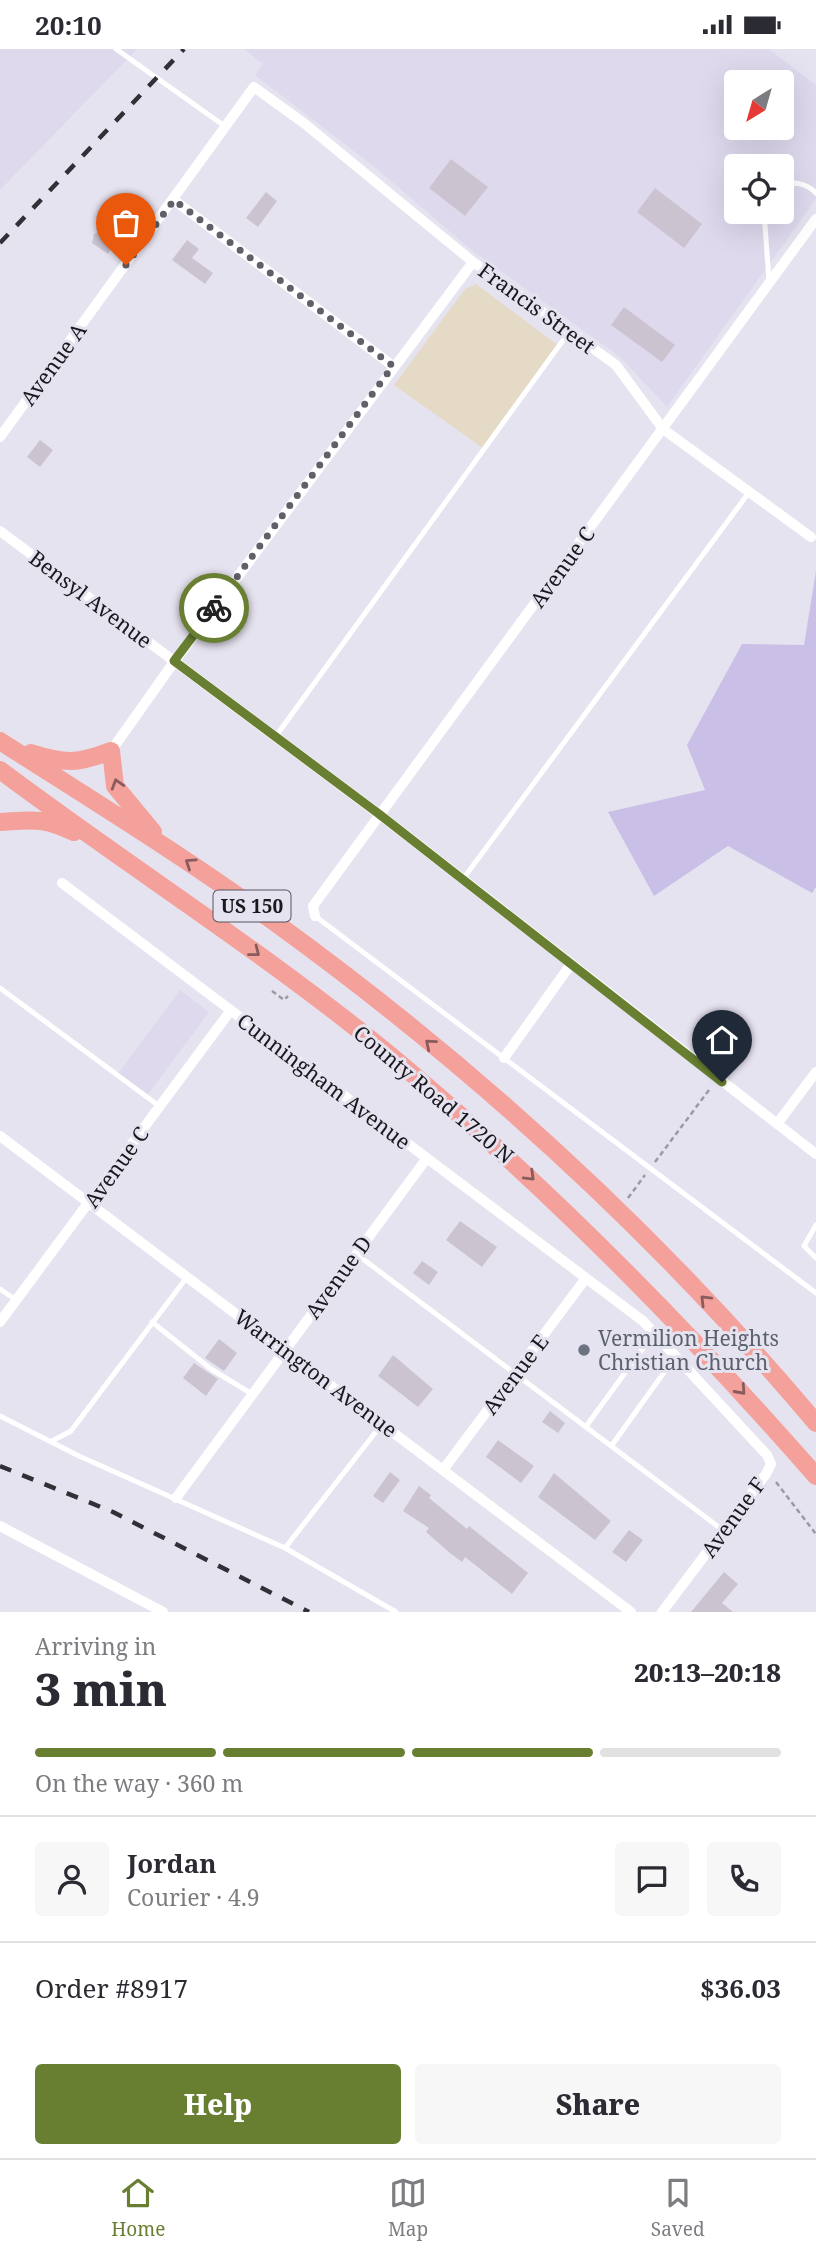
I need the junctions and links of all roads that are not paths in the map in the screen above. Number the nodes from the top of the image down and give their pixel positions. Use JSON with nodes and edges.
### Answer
{"nodes":[{"id":1,"x":116,"y":49,"type":"edge"},
{"id":2,"x":254,"y":87,"type":"joint"},
{"id":3,"x":226,"y":127,"type":"junction"},
{"id":4,"x":794,"y":183,"type":"edge"},
{"id":5,"x":816,"y":193,"type":"edge"},
{"id":6,"x":174,"y":200,"type":"junction"},
{"id":7,"x":816,"y":219,"type":"edge"},
{"id":8,"x":765,"y":224,"type":"edge"},
{"id":9,"x":472,"y":262,"type":"junction"},
{"id":10,"x":769,"y":283,"type":"junction"},
{"id":11,"x":569,"y":332,"type":"junction"},
{"id":12,"x":393,"y":366,"type":"junction"},
{"id":13,"x":663,"y":429,"type":"junction"},
{"id":14,"x":0,"y":437,"type":"edge"},
{"id":15,"x":750,"y":491,"type":"junction"},
{"id":16,"x":0,"y":531,"type":"edge"},
{"id":17,"x":811,"y":537,"type":"dead end"},
{"id":18,"x":174,"y":661,"type":"junction"},
{"id":19,"x":276,"y":736,"type":"junction"},
{"id":20,"x":4,"y":743,"type":"edge"},
{"id":21,"x":111,"y":751,"type":"junction"},
{"id":22,"x":0,"y":770,"type":"edge"},
{"id":23,"x":379,"y":814,"type":"junction"},
{"id":24,"x":0,"y":822,"type":"edge"},
{"id":25,"x":167,"y":848,"type":"junction"},
{"id":26,"x":125,"y":857,"type":"junction"},
{"id":27,"x":463,"y":879,"type":"junction"},
{"id":28,"x":62,"y":883,"type":"dead end"},
{"id":29,"x":315,"y":916,"type":"joint"},
{"id":30,"x":571,"y":964,"type":"junction"},
{"id":31,"x":0,"y":988,"type":"edge"},
{"id":32,"x":230,"y":1010,"type":"junction"},
{"id":33,"x":504,"y":1058,"type":"junction"},
{"id":34,"x":816,"y":1072,"type":"edge"},
{"id":35,"x":159,"y":1106,"type":"junction"},
{"id":36,"x":777,"y":1124,"type":"junction"},
{"id":37,"x":0,"y":1136,"type":"edge"},
{"id":38,"x":816,"y":1154,"type":"edge"},
{"id":39,"x":427,"y":1158,"type":"junction"},
{"id":40,"x":90,"y":1202,"type":"junction"},
{"id":41,"x":816,"y":1226,"type":"edge"},
{"id":42,"x":355,"y":1253,"type":"junction"},
{"id":43,"x":816,"y":1258,"type":"edge"},
{"id":44,"x":187,"y":1277,"type":"junction"},
{"id":45,"x":586,"y":1278,"type":"junction"},
{"id":46,"x":0,"y":1289,"type":"edge"},
{"id":47,"x":816,"y":1293,"type":"edge"},
{"id":48,"x":16,"y":1300,"type":"junction"},
{"id":49,"x":0,"y":1322,"type":"edge"},
{"id":50,"x":152,"y":1322,"type":"junction"},
{"id":51,"x":654,"y":1333,"type":"junction"},
{"id":52,"x":285,"y":1349,"type":"junction"},
{"id":53,"x":676,"y":1356,"type":"junction"},
{"id":54,"x":517,"y":1373,"type":"junction"},
{"id":55,"x":252,"y":1394,"type":"junction"},
{"id":56,"x":0,"y":1416,"type":"edge"},
{"id":57,"x":382,"y":1423,"type":"junction"},
{"id":58,"x":816,"y":1423,"type":"edge"},
{"id":59,"x":587,"y":1425,"type":"junction"},
{"id":60,"x":52,"y":1441,"type":"junction"},
{"id":61,"x":612,"y":1445,"type":"junction"},
{"id":62,"x":443,"y":1470,"type":"junction"},
{"id":63,"x":816,"y":1476,"type":"edge"},
{"id":64,"x":176,"y":1498,"type":"junction"},
{"id":65,"x":0,"y":1526,"type":"edge"},
{"id":66,"x":724,"y":1531,"type":"junction"},
{"id":67,"x":285,"y":1548,"type":"junction"},
{"id":68,"x":163,"y":1612,"type":"edge"},
{"id":69,"x":396,"y":1612,"type":"edge"},
{"id":70,"x":631,"y":1612,"type":"edge"},
{"id":71,"x":662,"y":1612,"type":"edge"}],
"edges":[{"from":1,"to":3,"type":"lane"},
{"from":2,"to":3,"type":"street","name":"Avenue A"},
{"from":2,"to":9,"type":"street","name":"Francis Street"},
{"from":3,"to":6,"type":"street","name":"Avenue A"},
{"from":4,"to":5,"type":"lane"},
{"from":6,"to":12,"type":"street"},
{"from":6,"to":14,"type":"street","name":"Avenue A"},
{"from":7,"to":10,"type":"street","name":"Avenue C"},
{"from":8,"to":10,"type":"lane"},
{"from":9,"to":11,"type":"street","name":"Francis Street"},
{"from":9,"to":12,"type":"street"},
{"from":10,"to":13,"type":"street","name":"Avenue C"},
{"from":11,"to":13,"type":"street","name":"Francis Street"},
{"from":11,"to":19,"type":"lane"},
{"from":12,"to":18,"type":"street"},
{"from":13,"to":15,"type":"street","name":"Francis Street"},
{"from":13,"to":23,"type":"street","name":"Avenue C"},
{"from":15,"to":17,"type":"street","name":"Francis Street"},
{"from":15,"to":27,"type":"lane"},
{"from":16,"to":18,"type":"street","name":"Bensyl Avenue"},
{"from":18,"to":19,"type":"street","name":"Bensyl Avenue"},
{"from":18,"to":21,"type":"street"},
{"from":19,"to":23,"type":"street","name":"Bensyl Avenue"},
{"from":20,"to":21,"type":"main road"},
{"from":20,"to":25,"type":"main road","number":"US 150"},
{"from":25,"to":21,"type":"main road","one_way":true},
{"from":22,"to":26,"type":"main road","name":"County Road 1720 N","number":"US 150"},
{"from":23,"to":27,"type":"street","name":"Bensyl Avenue"},
{"from":23,"to":29,"type":"street","name":"Avenue C"},
{"from":24,"to":26,"type":"main road"},
{"from":58,"to":25,"type":"main road","name":"County Road 1720 N","number":"US 150","one_way":true},
{"from":26,"to":63,"type":"main road","name":"County Road 1720 N","number":"US 150","one_way":true},
{"from":27,"to":30,"type":"street","name":"Bensyl Avenue"},
{"from":28,"to":32,"type":"street","name":"Cunningham Avenue"},
{"from":29,"to":33,"type":"lane"},
{"from":30,"to":33,"type":"street"},
{"from":30,"to":36,"type":"street","name":"Bensyl Avenue"},
{"from":31,"to":35,"type":"lane"},
{"from":32,"to":35,"type":"street","name":"Avenue C"},
{"from":32,"to":39,"type":"street","name":"Cunningham Avenue"},
{"from":33,"to":47,"type":"lane"},
{"from":34,"to":36,"type":"street"},
{"from":35,"to":40,"type":"street","name":"Avenue C"},
{"from":36,"to":38,"type":"street","name":"Bensyl Avenue"},
{"from":37,"to":40,"type":"street","name":"Warrington Avenue"},
{"from":39,"to":42,"type":"street","name":"Avenue D"},
{"from":39,"to":45,"type":"street","name":"Cunningham Avenue"},
{"from":40,"to":44,"type":"street","name":"Warrington Avenue"},
{"from":40,"to":48,"type":"street","name":"Avenue C"},
{"from":41,"to":43,"type":"lane"},
{"from":42,"to":52,"type":"street","name":"Avenue D"},
{"from":42,"to":54,"type":"lane"},
{"from":44,"to":50,"type":"lane"},
{"from":44,"to":52,"type":"street","name":"Warrington Avenue"},
{"from":45,"to":51,"type":"street","name":"Avenue F"},
{"from":45,"to":54,"type":"street","name":"Avenue E"},
{"from":46,"to":48,"type":"lane"},
{"from":48,"to":49,"type":"street","name":"Avenue C"},
{"from":50,"to":55,"type":"lane"},
{"from":50,"to":60,"type":"lane"},
{"from":51,"to":53,"type":"street","name":"Avenue F"},
{"from":51,"to":59,"type":"lane"},
{"from":52,"to":55,"type":"street","name":"Avenue D"},
{"from":52,"to":57,"type":"street","name":"Warrington Avenue"},
{"from":53,"to":61,"type":"lane"},
{"from":53,"to":66,"type":"street","name":"Avenue F"},
{"from":54,"to":59,"type":"lane"},
{"from":54,"to":62,"type":"street","name":"Avenue E"},
{"from":55,"to":64,"type":"street","name":"Avenue D"},
{"from":56,"to":60,"type":"lane"},
{"from":57,"to":62,"type":"street","name":"Warrington Avenue"},
{"from":57,"to":67,"type":"lane"},
{"from":59,"to":61,"type":"lane"},
{"from":60,"to":64,"type":"lane"},
{"from":61,"to":66,"type":"lane"},
{"from":62,"to":70,"type":"street","name":"Warrington Avenue"},
{"from":64,"to":67,"type":"lane"},
{"from":65,"to":68,"type":"street"},
{"from":66,"to":71,"type":"street","name":"Avenue F"},
{"from":67,"to":69,"type":"lane"}]}
